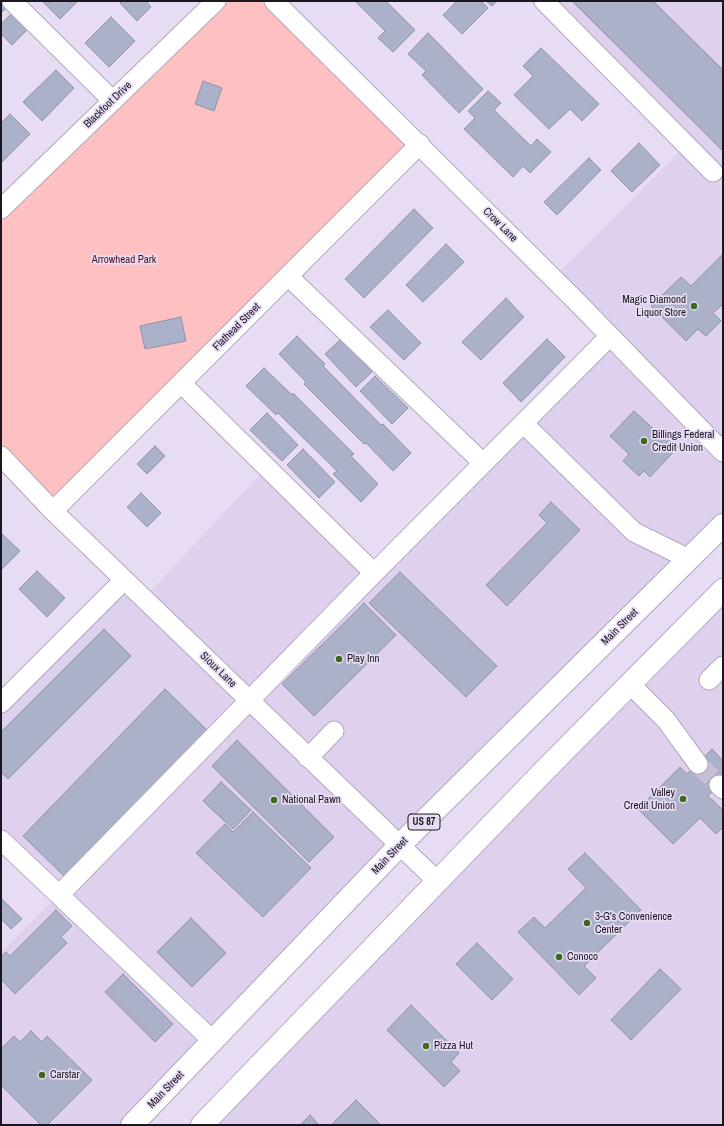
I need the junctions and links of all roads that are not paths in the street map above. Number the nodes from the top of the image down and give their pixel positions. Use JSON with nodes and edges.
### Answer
{"nodes":[{"id":1,"x":12,"y":1,"type":"edge"},
{"id":2,"x":216,"y":1,"type":"edge"},
{"id":3,"x":274,"y":1,"type":"edge"},
{"id":4,"x":544,"y":1,"type":"edge"},
{"id":5,"x":113,"y":101,"type":"junction"},
{"id":6,"x":420,"y":144,"type":"junction"},
{"id":7,"x":713,"y":172,"type":"dead end"},
{"id":8,"x":3,"y":203,"type":"edge"},
{"id":9,"x":288,"y":276,"type":"junction"},
{"id":10,"x":610,"y":336,"type":"junction"},
{"id":11,"x":181,"y":383,"type":"junction"},
{"id":12,"x":523,"y":423,"type":"junction"},
{"id":13,"x":723,"y":452,"type":"edge"},
{"id":14,"x":1,"y":456,"type":"edge"},
{"id":15,"x":483,"y":463,"type":"junction"},
{"id":16,"x":53,"y":511,"type":"junction"},
{"id":17,"x":723,"y":525,"type":"edge"},
{"id":18,"x":689,"y":559,"type":"junction"},
{"id":19,"x":374,"y":573,"type":"junction"},
{"id":20,"x":124,"y":580,"type":"junction"},
{"id":21,"x":723,"y":590,"type":"edge"},
{"id":22,"x":723,"y":666,"type":"edge"},
{"id":23,"x":709,"y":680,"type":"dead end"},
{"id":24,"x":630,"y":684,"type":"junction"},
{"id":25,"x":250,"y":702,"type":"junction"},
{"id":26,"x":1,"y":703,"type":"edge"},
{"id":27,"x":334,"y":731,"type":"dead end"},
{"id":28,"x":308,"y":758,"type":"junction"},
{"id":29,"x":698,"y":764,"type":"tunnel mouth"},
{"id":30,"x":1,"y":840,"type":"edge"},
{"id":31,"x":399,"y":846,"type":"junction"},
{"id":32,"x":437,"y":881,"type":"junction"},
{"id":33,"x":59,"y":895,"type":"junction"},
{"id":34,"x":213,"y":1041,"type":"junction"},
{"id":35,"x":132,"y":1125,"type":"edge"},
{"id":36,"x":202,"y":1125,"type":"edge"}],
"edges":[{"from":1,"to":5,"type":"street"},
{"from":2,"to":5,"type":"street","name":"Blackfoot Drive"},
{"from":3,"to":6,"type":"street","name":"Crow Lane"},
{"from":4,"to":7,"type":"street"},
{"from":5,"to":8,"type":"street","name":"Blackfoot Drive"},
{"from":6,"to":9,"type":"street","name":"Flathead Street"},
{"from":6,"to":10,"type":"street","name":"Crow Lane"},
{"from":9,"to":11,"type":"street","name":"Flathead Street"},
{"from":9,"to":15,"type":"street"},
{"from":10,"to":12,"type":"street"},
{"from":10,"to":13,"type":"street","name":"Crow Lane"},
{"from":11,"to":16,"type":"street","name":"Flathead Street"},
{"from":11,"to":19,"type":"street"},
{"from":12,"to":15,"type":"street"},
{"from":12,"to":18,"type":"street"},
{"from":14,"to":16,"type":"street","name":"Sioux Lane"},
{"from":15,"to":19,"type":"street"},
{"from":16,"to":20,"type":"street","name":"Sioux Lane"},
{"from":17,"to":18,"type":"main road","name":"Main Street","number":"US 87"},
{"from":18,"to":31,"type":"main road","name":"Main Street","number":"US 87"},
{"from":19,"to":25,"type":"street"},
{"from":20,"to":25,"type":"street","name":"Sioux Lane"},
{"from":20,"to":26,"type":"street"},
{"from":21,"to":24,"type":"main road"},
{"from":22,"to":23,"type":"street"},
{"from":24,"to":29,"type":"street"},
{"from":24,"to":32,"type":"main road"},
{"from":25,"to":28,"type":"street","name":"Sioux Lane"},
{"from":25,"to":33,"type":"street"},
{"from":27,"to":28,"type":"street"},
{"from":28,"to":31,"type":"street","name":"Sioux Lane"},
{"from":30,"to":33,"type":"street"},
{"from":31,"to":32,"type":"street","name":"Sioux Lane"},
{"from":31,"to":34,"type":"main road","name":"Main Street","number":"US 87"},
{"from":32,"to":36,"type":"main road"},
{"from":33,"to":34,"type":"street"},
{"from":34,"to":35,"type":"main road","name":"Main Street","number":"US 87"}]}
